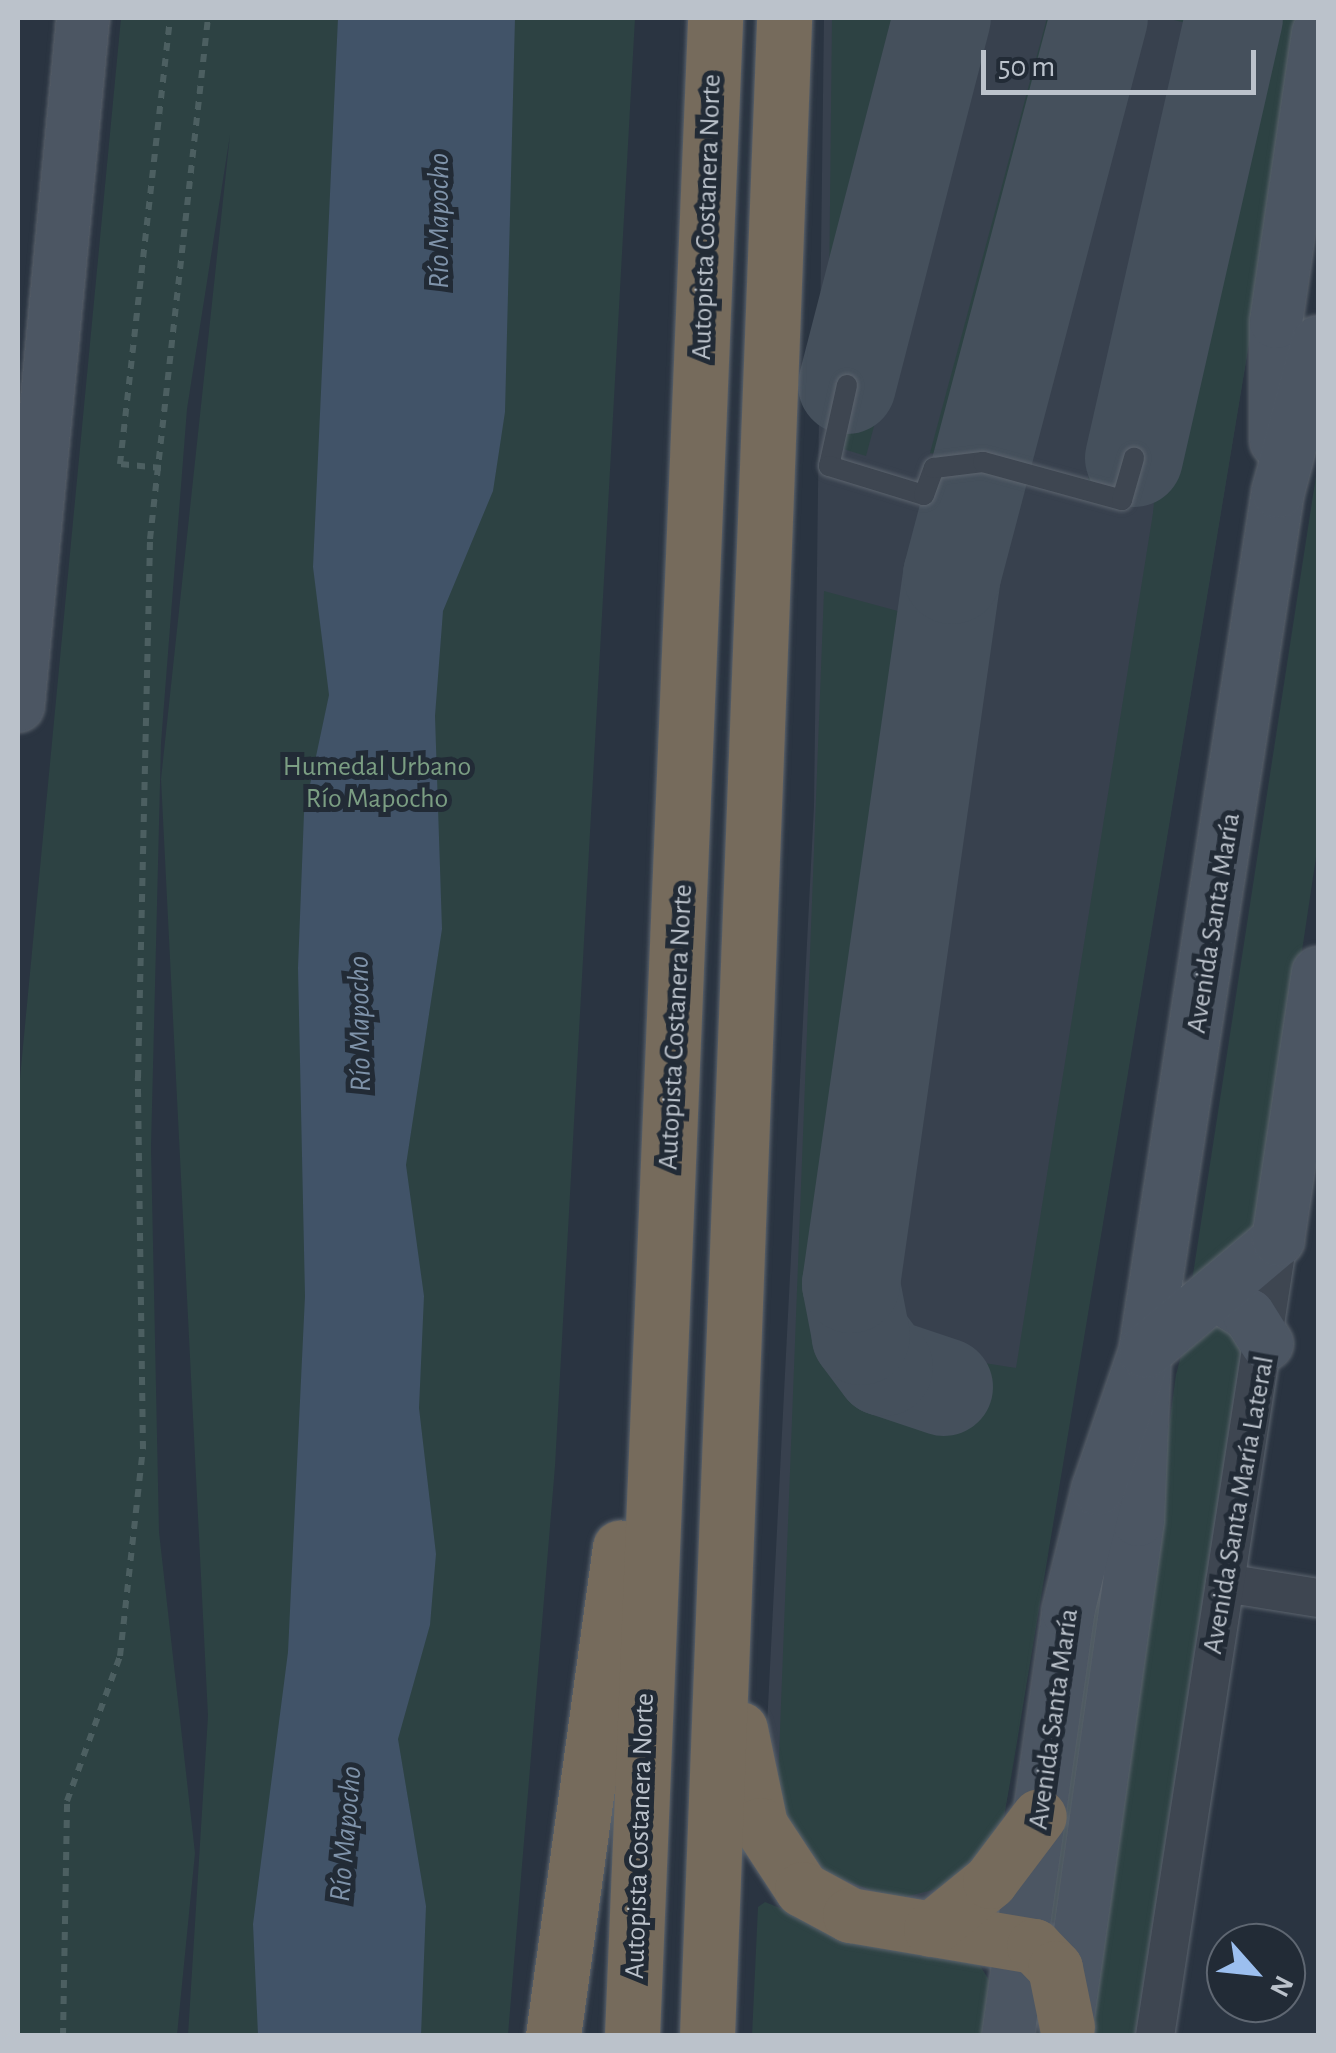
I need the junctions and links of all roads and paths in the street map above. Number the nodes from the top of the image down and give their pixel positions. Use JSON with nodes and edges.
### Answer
{"nodes":[{"id":1,"x":82,"y":18,"type":"edge"},
{"id":2,"x":170,"y":18,"type":"edge"},
{"id":3,"x":208,"y":18,"type":"edge"},
{"id":4,"x":715,"y":18,"type":"edge"},
{"id":5,"x":784,"y":18,"type":"edge"},
{"id":6,"x":1318,"y":33,"type":"edge"},
{"id":7,"x":1306,"y":184,"type":"edge"},
{"id":8,"x":1318,"y":342,"type":"edge"},
{"id":9,"x":846,"y":386,"type":"dead end"},
{"id":10,"x":31,"y":414,"type":"edge"},
{"id":11,"x":1134,"y":458,"type":"dead end"},
{"id":12,"x":161,"y":468,"type":"junction"},
{"id":13,"x":1278,"y":492,"type":"junction"},
{"id":14,"x":18,"y":706,"type":"edge"},
{"id":15,"x":1318,"y":973,"type":"edge"},
{"id":16,"x":1278,"y":1240,"type":"junction"},
{"id":17,"x":666,"y":1248,"type":"junction"},
{"id":18,"x":1215,"y":1294,"type":"junction"},
{"id":19,"x":1267,"y":1344,"type":"junction"},
{"id":20,"x":1145,"y":1352,"type":"junction"},
{"id":21,"x":1225,"y":1583,"type":"junction"},
{"id":22,"x":1318,"y":1598,"type":"edge"},
{"id":23,"x":719,"y":1628,"type":"junction"},
{"id":24,"x":1040,"y":1816,"type":"junction"},
{"id":25,"x":931,"y":1928,"type":"junction"},
{"id":26,"x":1023,"y":1942,"type":"junction"},
{"id":27,"x":1066,"y":2031,"type":"edge"},
{"id":28,"x":63,"y":2036,"type":"edge"},
{"id":29,"x":553,"y":2036,"type":"edge"},
{"id":30,"x":632,"y":2036,"type":"edge"},
{"id":31,"x":707,"y":2036,"type":"edge"},
{"id":32,"x":1008,"y":2036,"type":"edge"},
{"id":33,"x":1154,"y":2036,"type":"edge"}],
"edges":[{"from":1,"to":10,"type":"main road"},
{"from":2,"to":12,"type":"path"},
{"from":3,"to":12,"type":"path"},
{"from":4,"to":17,"type":"highway","name":"Autopista Costanera Norte"},
{"from":5,"to":23,"type":"highway"},
{"from":6,"to":7,"type":"main road","name":"Avenida Santa María"},
{"from":7,"to":13,"type":"main road","name":"Avenida Santa María"},
{"from":8,"to":13,"type":"main road","name":"Avenida Santa María"},
{"from":9,"to":11,"type":"lane"},
{"from":10,"to":14,"type":"main road"},
{"from":12,"to":28,"type":"path"},
{"from":13,"to":20,"type":"main road","name":"Avenida Santa María"},
{"from":15,"to":16,"type":"main road","name":"Avenida Santa María Lateral"},
{"from":16,"to":18,"type":"main road"},
{"from":16,"to":19,"type":"street","name":"Avenida Santa María Lateral"},
{"from":17,"to":29,"type":"highway"},
{"from":17,"to":30,"type":"highway","name":"Autopista Costanera Norte"},
{"from":18,"to":19,"type":"main road"},
{"from":18,"to":20,"type":"main road"},
{"from":19,"to":21,"type":"street","name":"Avenida Santa María Lateral"},
{"from":20,"to":24,"type":"main road","name":"Avenida Santa María"},
{"from":20,"to":27,"type":"main road","name":"Avenida Santa María"},
{"from":21,"to":22,"type":"street"},
{"from":21,"to":33,"type":"street","name":"Avenida Santa María Lateral"},
{"from":23,"to":25,"type":"highway"},
{"from":23,"to":31,"type":"highway"},
{"from":24,"to":25,"type":"highway"},
{"from":24,"to":26,"type":"main road","name":"Avenida Santa María"},
{"from":25,"to":26,"type":"highway"},
{"from":26,"to":27,"type":"highway"},
{"from":26,"to":32,"type":"main road","name":"Avenida Santa María"}]}
